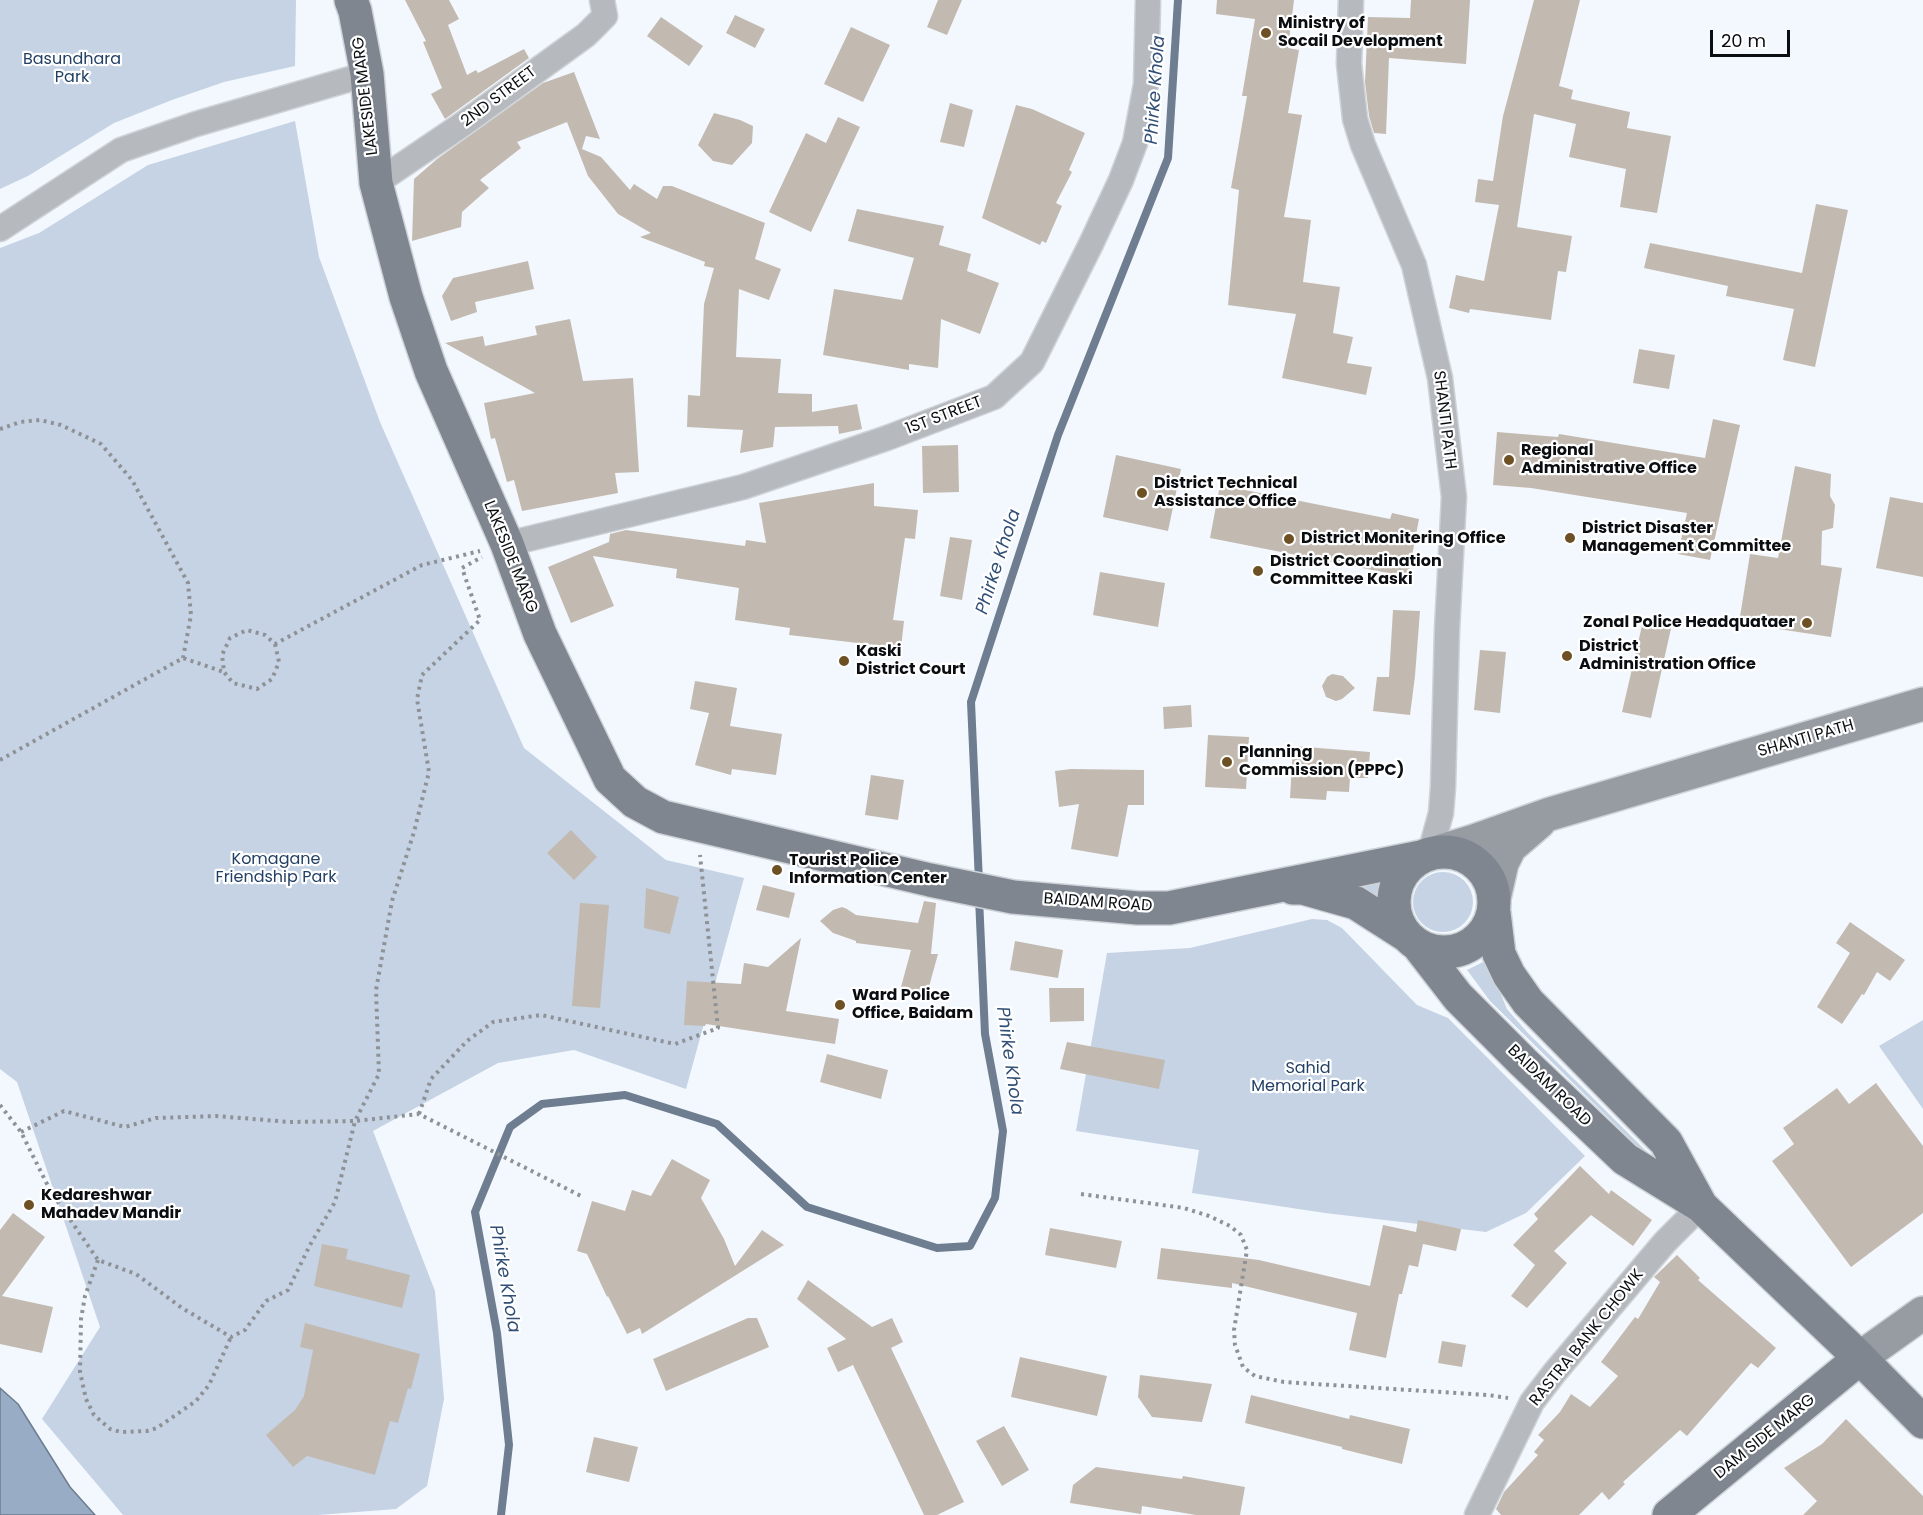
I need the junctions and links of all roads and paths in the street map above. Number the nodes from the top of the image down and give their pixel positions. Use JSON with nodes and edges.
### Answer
{"nodes":[{"id":1,"x":602,"y":0,"type":"edge"},
{"id":2,"x":1149,"y":0,"type":"edge"},
{"id":3,"x":1351,"y":0,"type":"edge"},
{"id":4,"x":358,"y":4,"type":"edge"},
{"id":5,"x":367,"y":74,"type":"junction"},
{"id":6,"x":376,"y":183,"type":"junction"},
{"id":7,"x":0,"y":229,"type":"edge"},
{"id":8,"x":0,"y":429,"type":"edge"},
{"id":9,"x":507,"y":544,"type":"junction"},
{"id":10,"x":275,"y":645,"type":"junction"},
{"id":11,"x":183,"y":658,"type":"junction"},
{"id":12,"x":224,"y":672,"type":"junction"},
{"id":13,"x":1923,"y":704,"type":"edge"},
{"id":14,"x":0,"y":760,"type":"edge"},
{"id":15,"x":1550,"y":814,"type":"junction"},
{"id":16,"x":697,"y":825,"type":"junction"},
{"id":17,"x":1431,"y":854,"type":"junction"},
{"id":18,"x":930,"y":880,"type":"joint"},
{"id":19,"x":1266,"y":887,"type":"junction"},
{"id":20,"x":1494,"y":904,"type":"junction"},
{"id":21,"x":1412,"y":940,"type":"junction"},
{"id":22,"x":0,"y":1106,"type":"edge"},
{"id":23,"x":419,"y":1114,"type":"junction"},
{"id":24,"x":355,"y":1121,"type":"junction"},
{"id":25,"x":21,"y":1132,"type":"junction"},
{"id":26,"x":1081,"y":1194,"type":"dead end"},
{"id":27,"x":583,"y":1197,"type":"dead end"},
{"id":28,"x":1701,"y":1206,"type":"junction"},
{"id":29,"x":98,"y":1260,"type":"junction"},
{"id":30,"x":1923,"y":1313,"type":"edge"},
{"id":31,"x":231,"y":1337,"type":"junction"},
{"id":32,"x":1860,"y":1359,"type":"junction"},
{"id":33,"x":1532,"y":1402,"type":"junction"},
{"id":34,"x":1923,"y":1422,"type":"edge"},
{"id":35,"x":1477,"y":1515,"type":"edge"},
{"id":36,"x":1669,"y":1515,"type":"edge"}],
"edges":[{"from":1,"to":6,"type":"street","name":"2ND STREET"},
{"from":2,"to":9,"type":"street","name":"1ST STREET"},
{"from":3,"to":17,"type":"street","name":"SHANTI PATH"},
{"from":4,"to":5,"type":"main road","name":"LAKESIDE MARG"},
{"from":5,"to":6,"type":"main road","name":"LAKESIDE MARG"},
{"from":5,"to":7,"type":"street"},
{"from":6,"to":9,"type":"main road","name":"LAKESIDE MARG"},
{"from":8,"to":11,"type":"path"},
{"from":9,"to":10,"type":"path"},
{"from":9,"to":16,"type":"main road","name":"LAKESIDE MARG"},
{"from":9,"to":24,"type":"path"},
{"from":10,"to":12,"type":"path"},
{"from":10,"to":12,"type":"path"},
{"from":11,"to":12,"type":"path"},
{"from":11,"to":14,"type":"path"},
{"from":13,"to":15,"type":"main road","name":"SHANTI PATH"},
{"from":15,"to":17,"type":"main road","name":"SHANTI PATH"},
{"from":15,"to":20,"type":"main road","name":"SHANTI PATH"},
{"from":16,"to":18,"type":"main road","name":"LAKESIDE MARG"},
{"from":16,"to":23,"type":"path"},
{"from":17,"to":19,"type":"main road","name":"BAIDAM ROAD"},
{"from":17,"to":20,"type":"main road","name":"BAIDAM ROAD"},
{"from":17,"to":21,"type":"main road","name":"BAIDAM ROAD"},
{"from":18,"to":19,"type":"main road","name":"BAIDAM ROAD"},
{"from":19,"to":21,"type":"main road","name":"BAIDAM ROAD"},
{"from":20,"to":21,"type":"main road","name":"BAIDAM ROAD"},
{"from":20,"to":28,"type":"main road","name":"BAIDAM ROAD"},
{"from":21,"to":28,"type":"main road","name":"BAIDAM ROAD"},
{"from":22,"to":25,"type":"path"},
{"from":23,"to":24,"type":"path"},
{"from":23,"to":27,"type":"path"},
{"from":24,"to":25,"type":"path"},
{"from":24,"to":31,"type":"path"},
{"from":25,"to":29,"type":"path"},
{"from":26,"to":33,"type":"path"},
{"from":28,"to":32,"type":"main road","name":"BAIDAM ROAD"},
{"from":28,"to":33,"type":"street","name":"RASTRA BANK CHOWK"},
{"from":29,"to":31,"type":"path"},
{"from":29,"to":31,"type":"path"},
{"from":30,"to":32,"type":"main road"},
{"from":32,"to":34,"type":"main road","name":"BAIDAM ROAD"},
{"from":32,"to":36,"type":"main road","name":"DAM SIDE MARG"},
{"from":33,"to":35,"type":"street","name":"RASTRA BANK CHOWK"}]}
